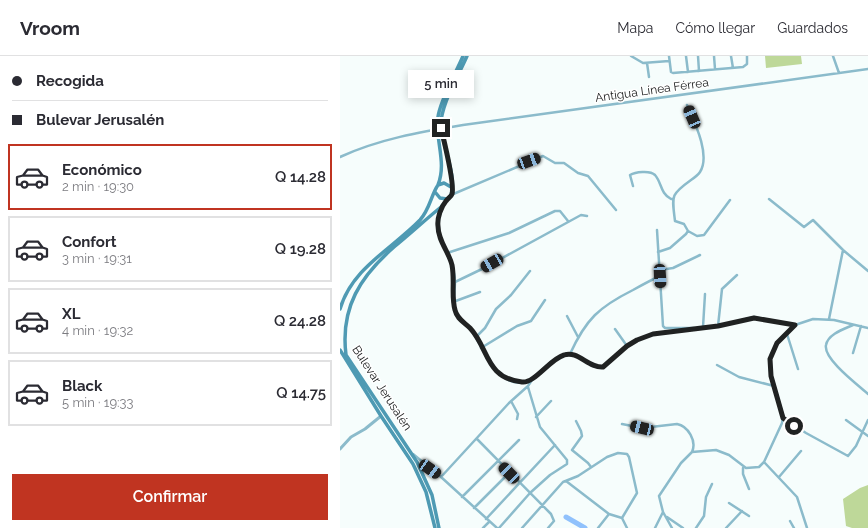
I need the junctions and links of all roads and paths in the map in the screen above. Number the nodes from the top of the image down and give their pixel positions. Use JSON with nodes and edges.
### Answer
{"nodes":[{"id":1,"x":462,"y":56,"type":"edge"},
{"id":2,"x":467,"y":56,"type":"edge"},
{"id":3,"x":632,"y":56,"type":"edge"},
{"id":4,"x":669,"y":56,"type":"edge"},
{"id":5,"x":686,"y":56,"type":"edge"},
{"id":6,"x":698,"y":56,"type":"edge"},
{"id":7,"x":714,"y":56,"type":"edge"},
{"id":8,"x":731,"y":56,"type":"edge"},
{"id":9,"x":747,"y":56,"type":"edge"},
{"id":10,"x":833,"y":56,"type":"edge"},
{"id":11,"x":669,"y":61,"type":"junction"},
{"id":12,"x":647,"y":63,"type":"junction"},
{"id":13,"x":733,"y":68,"type":"junction"},
{"id":14,"x":715,"y":69,"type":"junction"},
{"id":15,"x":868,"y":69,"type":"edge"},
{"id":16,"x":699,"y":71,"type":"junction"},
{"id":17,"x":688,"y":72,"type":"junction"},
{"id":18,"x":839,"y":73,"type":"junction"},
{"id":19,"x":649,"y":76,"type":"dead end"},
{"id":20,"x":687,"y":105,"type":"dead end"},
{"id":21,"x":440,"y":129,"type":"junction"},
{"id":22,"x":340,"y":157,"type":"edge"},
{"id":23,"x":438,"y":185,"type":"junction"},
{"id":24,"x":633,"y":186,"type":"dead end"},
{"id":25,"x":451,"y":187,"type":"junction"},
{"id":26,"x":436,"y":192,"type":"junction"},
{"id":27,"x":451,"y":195,"type":"junction"},
{"id":28,"x":673,"y":198,"type":"junction"},
{"id":29,"x":447,"y":199,"type":"junction"},
{"id":30,"x":769,"y":199,"type":"dead end"},
{"id":31,"x":730,"y":200,"type":"dead end"},
{"id":32,"x":444,"y":204,"type":"junction"},
{"id":33,"x":616,"y":210,"type":"dead end"},
{"id":34,"x":587,"y":216,"type":"dead end"},
{"id":35,"x":568,"y":221,"type":"junction"},
{"id":36,"x":657,"y":230,"type":"dead end"},
{"id":37,"x":688,"y":231,"type":"junction"},
{"id":38,"x":843,"y":250,"type":"junction"},
{"id":39,"x":658,"y":252,"type":"junction"},
{"id":40,"x":447,"y":253,"type":"junction"},
{"id":41,"x":700,"y":255,"type":"dead end"},
{"id":42,"x":660,"y":270,"type":"junction"},
{"id":43,"x":530,"y":271,"type":"dead end"},
{"id":44,"x":868,"y":271,"type":"edge"},
{"id":45,"x":737,"y":275,"type":"dead end"},
{"id":46,"x":660,"y":276,"type":"junction"},
{"id":47,"x":455,"y":282,"type":"junction"},
{"id":48,"x":480,"y":292,"type":"dead end"},
{"id":49,"x":705,"y":294,"type":"dead end"},
{"id":50,"x":545,"y":300,"type":"dead end"},
{"id":51,"x":453,"y":302,"type":"junction"},
{"id":52,"x":340,"y":310,"type":"edge"},
{"id":53,"x":567,"y":316,"type":"dead end"},
{"id":54,"x":829,"y":320,"type":"junction"},
{"id":55,"x":795,"y":325,"type":"junction"},
{"id":56,"x":854,"y":325,"type":"junction"},
{"id":57,"x":718,"y":326,"type":"junction"},
{"id":58,"x":861,"y":326,"type":"junction"},
{"id":59,"x":703,"y":327,"type":"junction"},
{"id":60,"x":697,"y":328,"type":"junction"},
{"id":61,"x":868,"y":328,"type":"edge"},
{"id":62,"x":615,"y":330,"type":"dead end"},
{"id":63,"x":787,"y":334,"type":"junction"},
{"id":64,"x":476,"y":337,"type":"junction"},
{"id":65,"x":578,"y":337,"type":"junction"},
{"id":66,"x":627,"y":346,"type":"junction"},
{"id":67,"x":481,"y":348,"type":"junction"},
{"id":68,"x":340,"y":350,"type":"edge"},
{"id":69,"x":853,"y":353,"type":"dead end"},
{"id":70,"x":570,"y":354,"type":"junction"},
{"id":71,"x":717,"y":365,"type":"dead end"},
{"id":72,"x":798,"y":369,"type":"dead end"},
{"id":73,"x":532,"y":380,"type":"junction"},
{"id":74,"x":528,"y":386,"type":"junction"},
{"id":75,"x":774,"y":386,"type":"junction"},
{"id":76,"x":868,"y":394,"type":"edge"},
{"id":77,"x":511,"y":401,"type":"junction"},
{"id":78,"x":551,"y":401,"type":"dead end"},
{"id":79,"x":380,"y":416,"type":"junction"},
{"id":80,"x":536,"y":417,"type":"junction"},
{"id":81,"x":783,"y":418,"type":"junction"},
{"id":82,"x":517,"y":419,"type":"dead end"},
{"id":83,"x":846,"y":420,"type":"dead end"},
{"id":84,"x":868,"y":420,"type":"edge"},
{"id":85,"x":576,"y":421,"type":"dead end"},
{"id":86,"x":622,"y":424,"type":"dead end"},
{"id":87,"x":862,"y":431,"type":"junction"},
{"id":88,"x":868,"y":436,"type":"edge"},
{"id":89,"x":477,"y":439,"type":"junction"},
{"id":90,"x":519,"y":440,"type":"dead end"},
{"id":91,"x":555,"y":445,"type":"junction"},
{"id":92,"x":340,"y":449,"type":"edge"},
{"id":93,"x":801,"y":451,"type":"dead end"},
{"id":94,"x":692,"y":452,"type":"junction"},
{"id":95,"x":412,"y":453,"type":"junction"},
{"id":96,"x":498,"y":462,"type":"junction"},
{"id":97,"x":764,"y":462,"type":"junction"},
{"id":98,"x":591,"y":467,"type":"junction"},
{"id":99,"x":743,"y":468,"type":"junction"},
{"id":100,"x":509,"y":473,"type":"junction"},
{"id":101,"x":441,"y":477,"type":"junction"},
{"id":102,"x":780,"y":477,"type":"junction"},
{"id":103,"x":566,"y":481,"type":"junction"},
{"id":104,"x":520,"y":484,"type":"junction"},
{"id":105,"x":712,"y":484,"type":"dead end"},
{"id":106,"x":749,"y":489,"type":"dead end"},
{"id":107,"x":530,"y":494,"type":"junction"},
{"id":108,"x":462,"y":497,"type":"junction"},
{"id":109,"x":729,"y":503,"type":"dead end"},
{"id":110,"x":542,"y":505,"type":"junction"},
{"id":111,"x":474,"y":508,"type":"junction"},
{"id":112,"x":742,"y":511,"type":"junction"},
{"id":113,"x":662,"y":512,"type":"junction"},
{"id":114,"x":609,"y":514,"type":"junction"},
{"id":115,"x":749,"y":516,"type":"dead end"},
{"id":116,"x":666,"y":517,"type":"junction"},
{"id":117,"x":622,"y":518,"type":"junction"},
{"id":118,"x":486,"y":519,"type":"junction"},
{"id":119,"x":672,"y":521,"type":"junction"},
{"id":120,"x":790,"y":521,"type":"dead end"},
{"id":121,"x":490,"y":522,"type":"junction"},
{"id":122,"x":670,"y":524,"type":"junction"},
{"id":123,"x":806,"y":527,"type":"edge"},
{"id":124,"x":435,"y":528,"type":"edge"},
{"id":125,"x":439,"y":528,"type":"edge"},
{"id":126,"x":483,"y":528,"type":"edge"},
{"id":127,"x":498,"y":528,"type":"edge"},
{"id":128,"x":522,"y":528,"type":"edge"},
{"id":129,"x":548,"y":528,"type":"edge"},
{"id":130,"x":598,"y":528,"type":"edge"},
{"id":131,"x":627,"y":528,"type":"edge"},
{"id":132,"x":655,"y":528,"type":"edge"},
{"id":133,"x":672,"y":528,"type":"edge"},
{"id":134,"x":683,"y":528,"type":"edge"},
{"id":135,"x":696,"y":528,"type":"edge"},
{"id":136,"x":726,"y":528,"type":"edge"},
{"id":137,"x":794,"y":528,"type":"edge"}],
"edges":[{"from":1,"to":21,"type":"main road"},
{"from":2,"to":21,"type":"main road"},
{"from":3,"to":12,"type":"street"},
{"from":4,"to":11,"type":"street"},
{"from":5,"to":17,"type":"street"},
{"from":6,"to":16,"type":"street"},
{"from":7,"to":14,"type":"street"},
{"from":8,"to":13,"type":"street"},
{"from":9,"to":13,"type":"street"},
{"from":10,"to":18,"type":"street"},
{"from":11,"to":12,"type":"street"},
{"from":11,"to":17,"type":"street"},
{"from":12,"to":19,"type":"street"},
{"from":13,"to":14,"type":"street"},
{"from":14,"to":16,"type":"street"},
{"from":15,"to":18,"type":"street","name":"Antigua Línea Férrea"},
{"from":16,"to":17,"type":"street"},
{"from":18,"to":21,"type":"street","name":"Antigua Línea Férrea"},
{"from":20,"to":28,"type":"street"},
{"from":21,"to":22,"type":"street","name":"Antigua Línea Férrea"},
{"from":21,"to":23,"type":"main road"},
{"from":21,"to":25,"type":"main road"},
{"from":23,"to":25,"type":"main road"},
{"from":23,"to":26,"type":"main road"},
{"from":24,"to":28,"type":"street"},
{"from":25,"to":27,"type":"main road"},
{"from":26,"to":29,"type":"main road"},
{"from":26,"to":52,"type":"main road"},
{"from":27,"to":29,"type":"main road"},
{"from":27,"to":33,"type":"street"},
{"from":28,"to":37,"type":"street"},
{"from":29,"to":32,"type":"main road","name":"Bulevar Jerusalén"},
{"from":30,"to":38,"type":"street"},
{"from":31,"to":37,"type":"street"},
{"from":32,"to":40,"type":"street"},
{"from":32,"to":95,"type":"main road","name":"Bulevar Jerusalén"},
{"from":34,"to":35,"type":"street"},
{"from":35,"to":40,"type":"street"},
{"from":35,"to":47,"type":"street"},
{"from":36,"to":39,"type":"street"},
{"from":37,"to":39,"type":"street"},
{"from":38,"to":44,"type":"street"},
{"from":38,"to":54,"type":"street"},
{"from":39,"to":42,"type":"street"},
{"from":40,"to":47,"type":"street"},
{"from":41,"to":42,"type":"street"},
{"from":42,"to":46,"type":"street"},
{"from":43,"to":64,"type":"street"},
{"from":45,"to":57,"type":"street"},
{"from":46,"to":60,"type":"street"},
{"from":46,"to":65,"type":"street"},
{"from":47,"to":51,"type":"street"},
{"from":48,"to":51,"type":"street"},
{"from":49,"to":59,"type":"street"},
{"from":50,"to":67,"type":"street"},
{"from":51,"to":64,"type":"street"},
{"from":53,"to":65,"type":"street"},
{"from":54,"to":55,"type":"street"},
{"from":54,"to":56,"type":"street"},
{"from":55,"to":57,"type":"street"},
{"from":55,"to":63,"type":"street"},
{"from":56,"to":58,"type":"street"},
{"from":56,"to":76,"type":"street"},
{"from":57,"to":59,"type":"street"},
{"from":58,"to":61,"type":"street"},
{"from":58,"to":69,"type":"street"},
{"from":59,"to":60,"type":"street"},
{"from":60,"to":66,"type":"street"},
{"from":62,"to":66,"type":"street"},
{"from":63,"to":72,"type":"street"},
{"from":63,"to":75,"type":"street"},
{"from":64,"to":67,"type":"street"},
{"from":65,"to":70,"type":"street"},
{"from":66,"to":70,"type":"street"},
{"from":67,"to":73,"type":"street"},
{"from":68,"to":79,"type":"main road","name":"Bulevar Jerusalén"},
{"from":70,"to":73,"type":"street"},
{"from":71,"to":75,"type":"street"},
{"from":73,"to":74,"type":"street"},
{"from":74,"to":77,"type":"street"},
{"from":74,"to":80,"type":"street"},
{"from":75,"to":81,"type":"street"},
{"from":77,"to":82,"type":"street"},
{"from":77,"to":89,"type":"street"},
{"from":78,"to":80,"type":"street"},
{"from":79,"to":92,"type":"street"},
{"from":79,"to":124,"type":"main road","name":"Bulevar Jerusalén"},
{"from":80,"to":91,"type":"street"},
{"from":81,"to":87,"type":"street"},
{"from":81,"to":97,"type":"street"},
{"from":83,"to":87,"type":"street"},
{"from":84,"to":87,"type":"street"},
{"from":85,"to":98,"type":"street"},
{"from":86,"to":94,"type":"street"},
{"from":87,"to":88,"type":"street"},
{"from":89,"to":96,"type":"street"},
{"from":89,"to":101,"type":"street"},
{"from":90,"to":96,"type":"street"},
{"from":91,"to":104,"type":"street"},
{"from":91,"to":107,"type":"street"},
{"from":93,"to":102,"type":"street"},
{"from":94,"to":99,"type":"street"},
{"from":94,"to":113,"type":"street"},
{"from":95,"to":101,"type":"street"},
{"from":95,"to":125,"type":"main road","name":"Bulevar Jerusalén"},
{"from":96,"to":100,"type":"street"},
{"from":96,"to":108,"type":"street"},
{"from":97,"to":99,"type":"street"},
{"from":97,"to":102,"type":"street"},
{"from":98,"to":103,"type":"street"},
{"from":98,"to":117,"type":"street"},
{"from":99,"to":106,"type":"street"},
{"from":100,"to":104,"type":"street"},
{"from":100,"to":111,"type":"street"},
{"from":101,"to":108,"type":"street"},
{"from":102,"to":123,"type":"street"},
{"from":103,"to":110,"type":"street"},
{"from":103,"to":114,"type":"street"},
{"from":104,"to":107,"type":"street"},
{"from":104,"to":118,"type":"street"},
{"from":105,"to":135,"type":"street"},
{"from":107,"to":110,"type":"street"},
{"from":107,"to":127,"type":"street"},
{"from":108,"to":111,"type":"street"},
{"from":109,"to":112,"type":"street"},
{"from":110,"to":128,"type":"street"},
{"from":110,"to":129,"type":"street"},
{"from":111,"to":118,"type":"street"},
{"from":112,"to":115,"type":"street"},
{"from":112,"to":136,"type":"street"},
{"from":113,"to":116,"type":"street"},
{"from":113,"to":132,"type":"street"},
{"from":114,"to":117,"type":"street"},
{"from":114,"to":130,"type":"street"},
{"from":116,"to":119,"type":"street"},
{"from":116,"to":122,"type":"street"},
{"from":117,"to":131,"type":"street"},
{"from":118,"to":121,"type":"street"},
{"from":119,"to":122,"type":"street"},
{"from":119,"to":134,"type":"street"},
{"from":120,"to":137,"type":"street"},
{"from":121,"to":126,"type":"street"},
{"from":121,"to":127,"type":"street"},
{"from":122,"to":133,"type":"street"}]}
